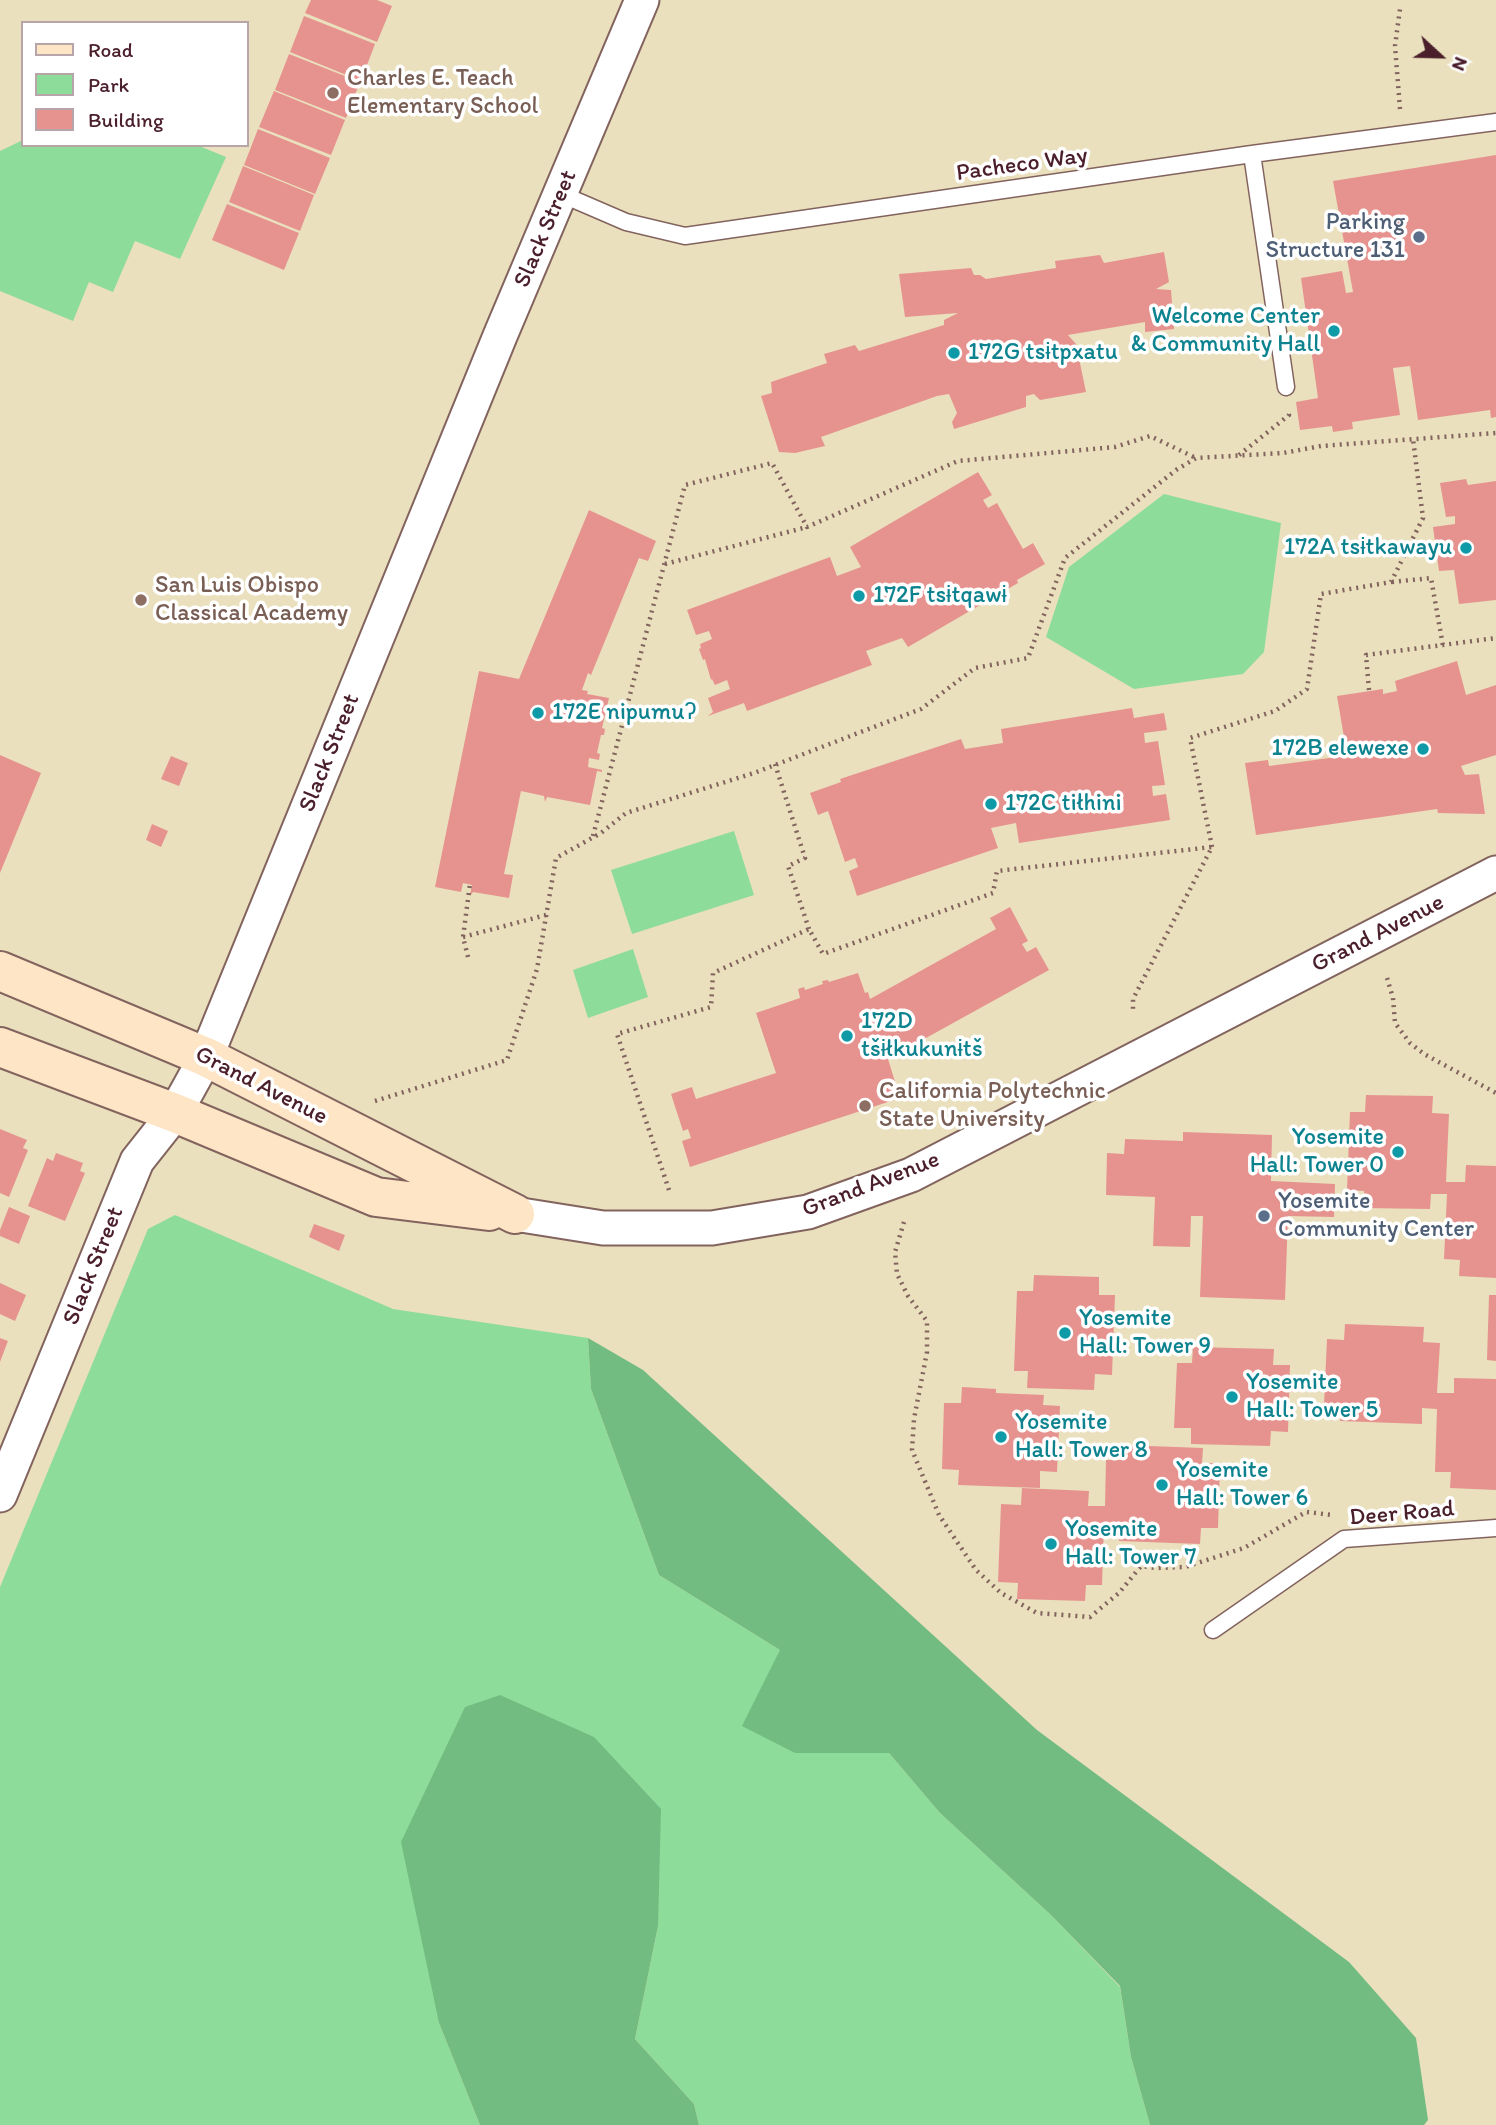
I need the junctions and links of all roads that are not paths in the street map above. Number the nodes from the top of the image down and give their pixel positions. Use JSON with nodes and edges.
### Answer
{"nodes":[{"id":1,"x":642,"y":0,"type":"edge"},
{"id":2,"x":1496,"y":122,"type":"edge"},
{"id":3,"x":1252,"y":154,"type":"junction"},
{"id":4,"x":561,"y":194,"type":"junction"},
{"id":5,"x":1286,"y":387,"type":"road end"},
{"id":6,"x":1496,"y":873,"type":"edge"},
{"id":7,"x":0,"y":971,"type":"edge"},
{"id":8,"x":0,"y":1047,"type":"edge"},
{"id":9,"x":206,"y":1057,"type":"junction"},
{"id":10,"x":175,"y":1113,"type":"junction"},
{"id":11,"x":515,"y":1214,"type":"junction"},
{"id":12,"x":0,"y":1495,"type":"edge"},
{"id":13,"x":1496,"y":1528,"type":"edge"},
{"id":14,"x":1213,"y":1630,"type":"dead end"}],
"edges":[{"from":1,"to":4,"type":"street","name":"Slack Street"},
{"from":2,"to":3,"type":"lane","name":"Pacheco Way"},
{"from":3,"to":4,"type":"lane","name":"Pacheco Way"},
{"from":3,"to":5,"type":"lane"},
{"from":4,"to":9,"type":"street","name":"Slack Street"},
{"from":6,"to":11,"type":"street","name":"Grand Avenue"},
{"from":7,"to":9,"type":"street","name":"Grand Avenue"},
{"from":8,"to":10,"type":"street","name":"Grand Avenue"},
{"from":9,"to":10,"type":"street","name":"Slack Street"},
{"from":9,"to":11,"type":"street","name":"Grand Avenue"},
{"from":10,"to":11,"type":"street","name":"Grand Avenue"},
{"from":10,"to":12,"type":"street","name":"Slack Street"},
{"from":13,"to":14,"type":"lane","name":"Deer Road"}]}
